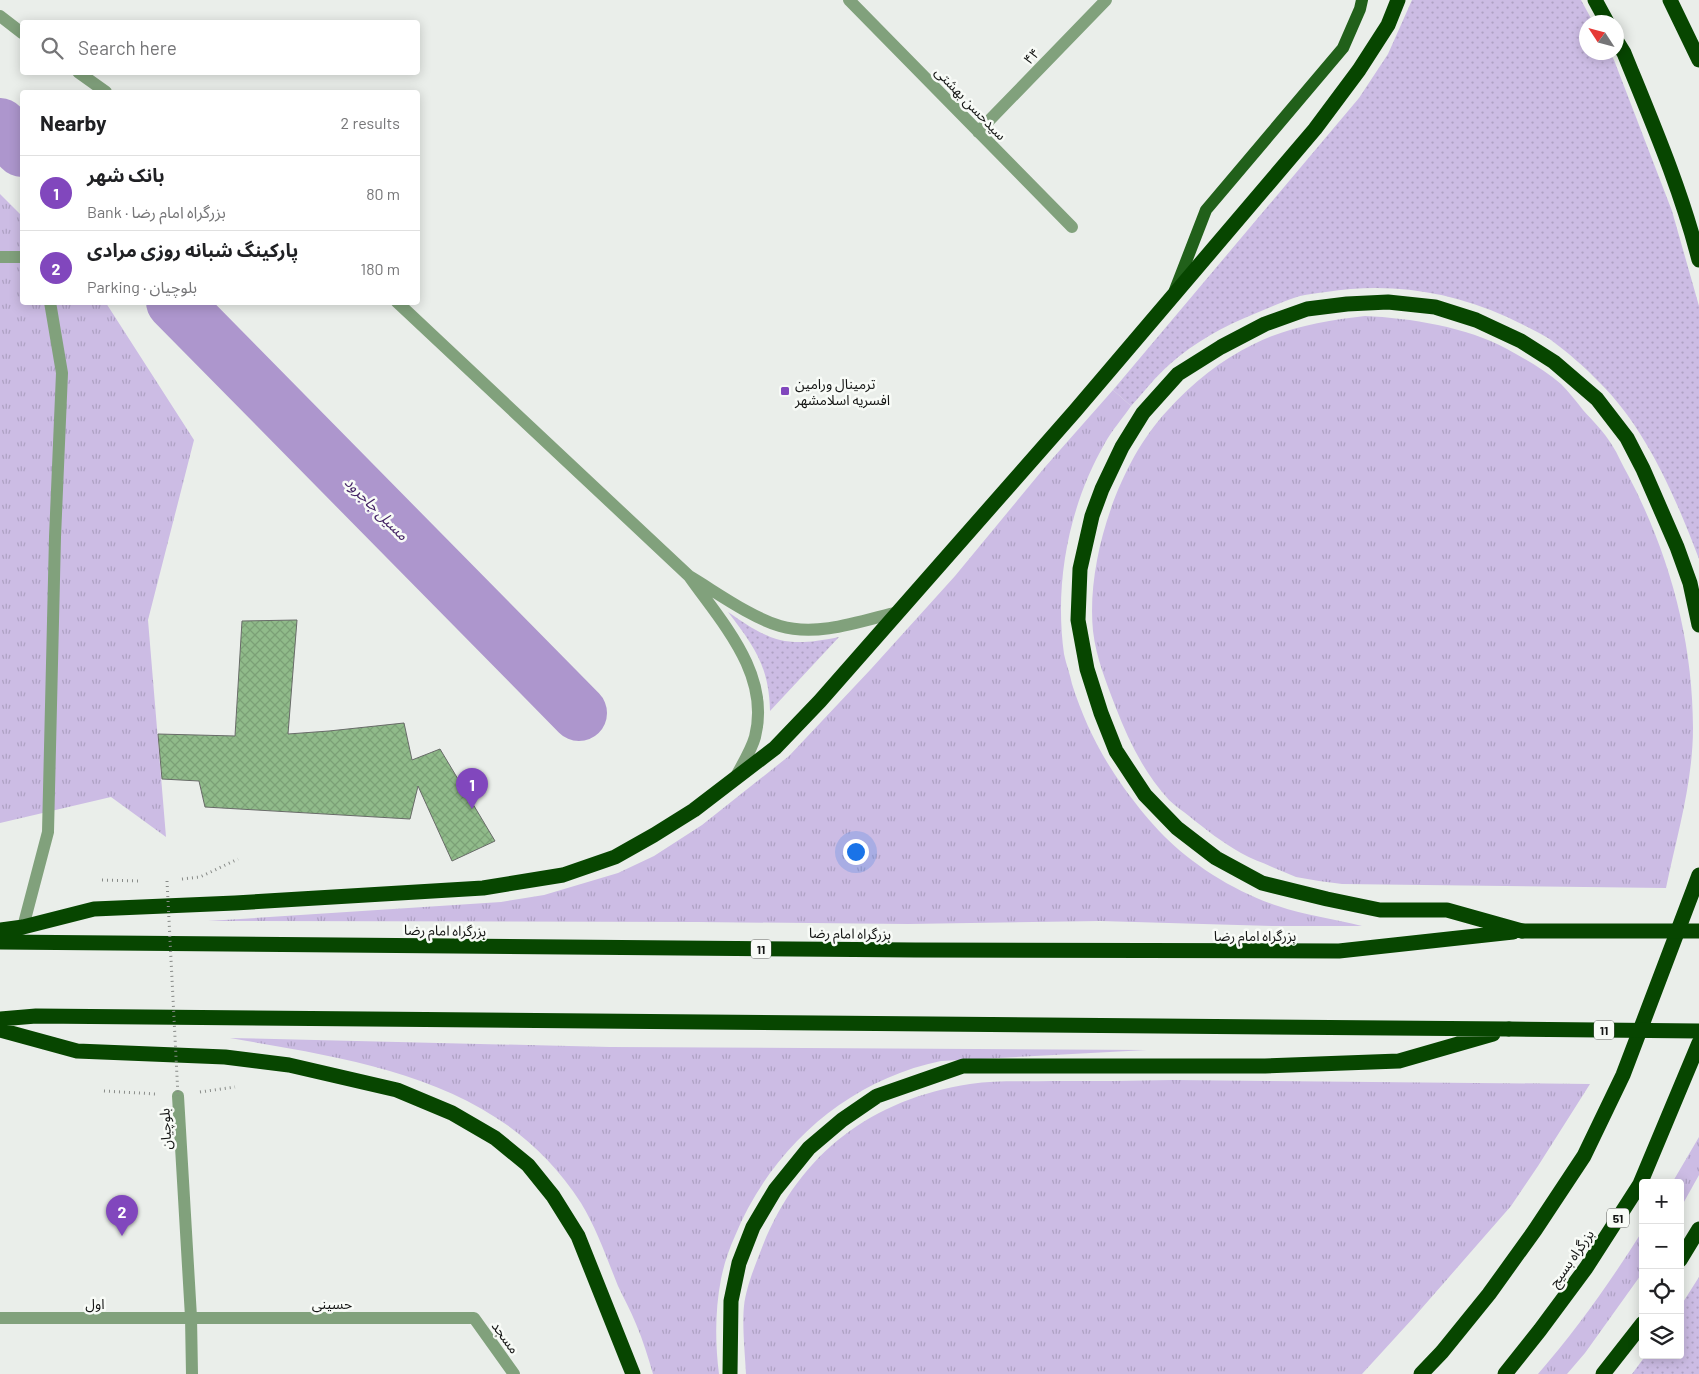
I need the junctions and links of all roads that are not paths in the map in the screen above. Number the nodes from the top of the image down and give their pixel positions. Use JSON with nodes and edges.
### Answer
{"nodes":[{"id":1,"x":849,"y":0,"type":"edge"},
{"id":2,"x":1106,"y":0,"type":"edge"},
{"id":3,"x":1362,"y":0,"type":"edge"},
{"id":4,"x":1398,"y":0,"type":"edge"},
{"id":5,"x":1595,"y":0,"type":"edge"},
{"id":6,"x":1670,"y":0,"type":"edge"},
{"id":7,"x":1603,"y":15,"type":"edge"},
{"id":8,"x":0,"y":16,"type":"edge"},
{"id":9,"x":20,"y":31,"type":"edge"},
{"id":10,"x":1624,"y":54,"type":"edge"},
{"id":11,"x":1699,"y":60,"type":"edge"},
{"id":12,"x":82,"y":75,"type":"edge"},
{"id":13,"x":103,"y":90,"type":"edge"},
{"id":14,"x":978,"y":132,"type":"junction"},
{"id":15,"x":1072,"y":227,"type":"dead end"},
{"id":16,"x":0,"y":257,"type":"edge"},
{"id":17,"x":20,"y":257,"type":"edge"},
{"id":18,"x":1699,"y":260,"type":"edge"},
{"id":19,"x":1173,"y":296,"type":"junction"},
{"id":20,"x":51,"y":305,"type":"edge"},
{"id":21,"x":400,"y":305,"type":"edge"},
{"id":22,"x":689,"y":576,"type":"junction"},
{"id":23,"x":898,"y":612,"type":"junction"},
{"id":24,"x":1699,"y":625,"type":"edge"},
{"id":25,"x":735,"y":779,"type":"junction"},
{"id":26,"x":1699,"y":875,"type":"edge"},
{"id":27,"x":23,"y":927,"type":"junction"},
{"id":28,"x":0,"y":930,"type":"edge"},
{"id":29,"x":1699,"y":931,"type":"edge"},
{"id":30,"x":1522,"y":932,"type":"junction"},
{"id":31,"x":0,"y":942,"type":"edge"},
{"id":32,"x":0,"y":1019,"type":"edge"},
{"id":33,"x":1509,"y":1029,"type":"junction"},
{"id":34,"x":0,"y":1030,"type":"edge"},
{"id":35,"x":1699,"y":1031,"type":"edge"},
{"id":36,"x":1699,"y":1043,"type":"edge"},
{"id":37,"x":178,"y":1096,"type":"road end"},
{"id":38,"x":1699,"y":1229,"type":"edge"},
{"id":39,"x":1684,"y":1253,"type":"edge"},
{"id":40,"x":191,"y":1317,"type":"junction"},
{"id":41,"x":0,"y":1318,"type":"edge"},
{"id":42,"x":474,"y":1318,"type":"joint"},
{"id":43,"x":1639,"y":1328,"type":"edge"},
{"id":44,"x":192,"y":1374,"type":"edge"},
{"id":45,"x":514,"y":1374,"type":"edge"},
{"id":46,"x":633,"y":1374,"type":"edge"},
{"id":47,"x":730,"y":1374,"type":"edge"},
{"id":48,"x":1421,"y":1374,"type":"edge"},
{"id":49,"x":1505,"y":1374,"type":"edge"},
{"id":50,"x":1603,"y":1374,"type":"edge"}],
"edges":[{"from":1,"to":14,"type":"street","name":"سیدحسن بهشتی"},
{"from":2,"to":14,"type":"street","name":"۴۴"},
{"from":3,"to":19,"type":"main road"},
{"from":4,"to":19,"type":"highway"},
{"from":5,"to":7,"type":"highway"},
{"from":6,"to":11,"type":"highway"},
{"from":8,"to":9,"type":"street"},
{"from":10,"to":18,"type":"highway"},
{"from":12,"to":13,"type":"street"},
{"from":14,"to":15,"type":"street","name":"سیدحسن بهشتی"},
{"from":16,"to":17,"type":"street"},
{"from":19,"to":23,"type":"highway"},
{"from":20,"to":27,"type":"street"},
{"from":21,"to":22,"type":"street"},
{"from":22,"to":23,"type":"street"},
{"from":22,"to":25,"type":"street"},
{"from":23,"to":25,"type":"highway"},
{"from":24,"to":30,"type":"highway"},
{"from":25,"to":27,"type":"highway"},
{"from":26,"to":48,"type":"highway"},
{"from":27,"to":28,"type":"highway"},
{"from":29,"to":30,"type":"highway","name":"بزرگراه امام رضا","number":"11","bridge":true},
{"from":30,"to":31,"type":"highway","name":"بزرگراه امام رضا","number":"11"},
{"from":32,"to":33,"type":"highway","number":"11"},
{"from":33,"to":35,"type":"highway","number":"11","bridge":true},
{"from":33,"to":47,"type":"highway"},
{"from":34,"to":46,"type":"highway"},
{"from":36,"to":49,"type":"highway","name":"بزرگراه بسیج","number":"51"},
{"from":37,"to":40,"type":"street","name":"بلوچیان"},
{"from":38,"to":39,"type":"highway"},
{"from":40,"to":41,"type":"street","name":"اول"},
{"from":40,"to":42,"type":"street","name":"حسینی"},
{"from":40,"to":44,"type":"street","name":"بلوچیان"},
{"from":42,"to":45,"type":"street","name":"مسجد"},
{"from":43,"to":50,"type":"highway"}]}
